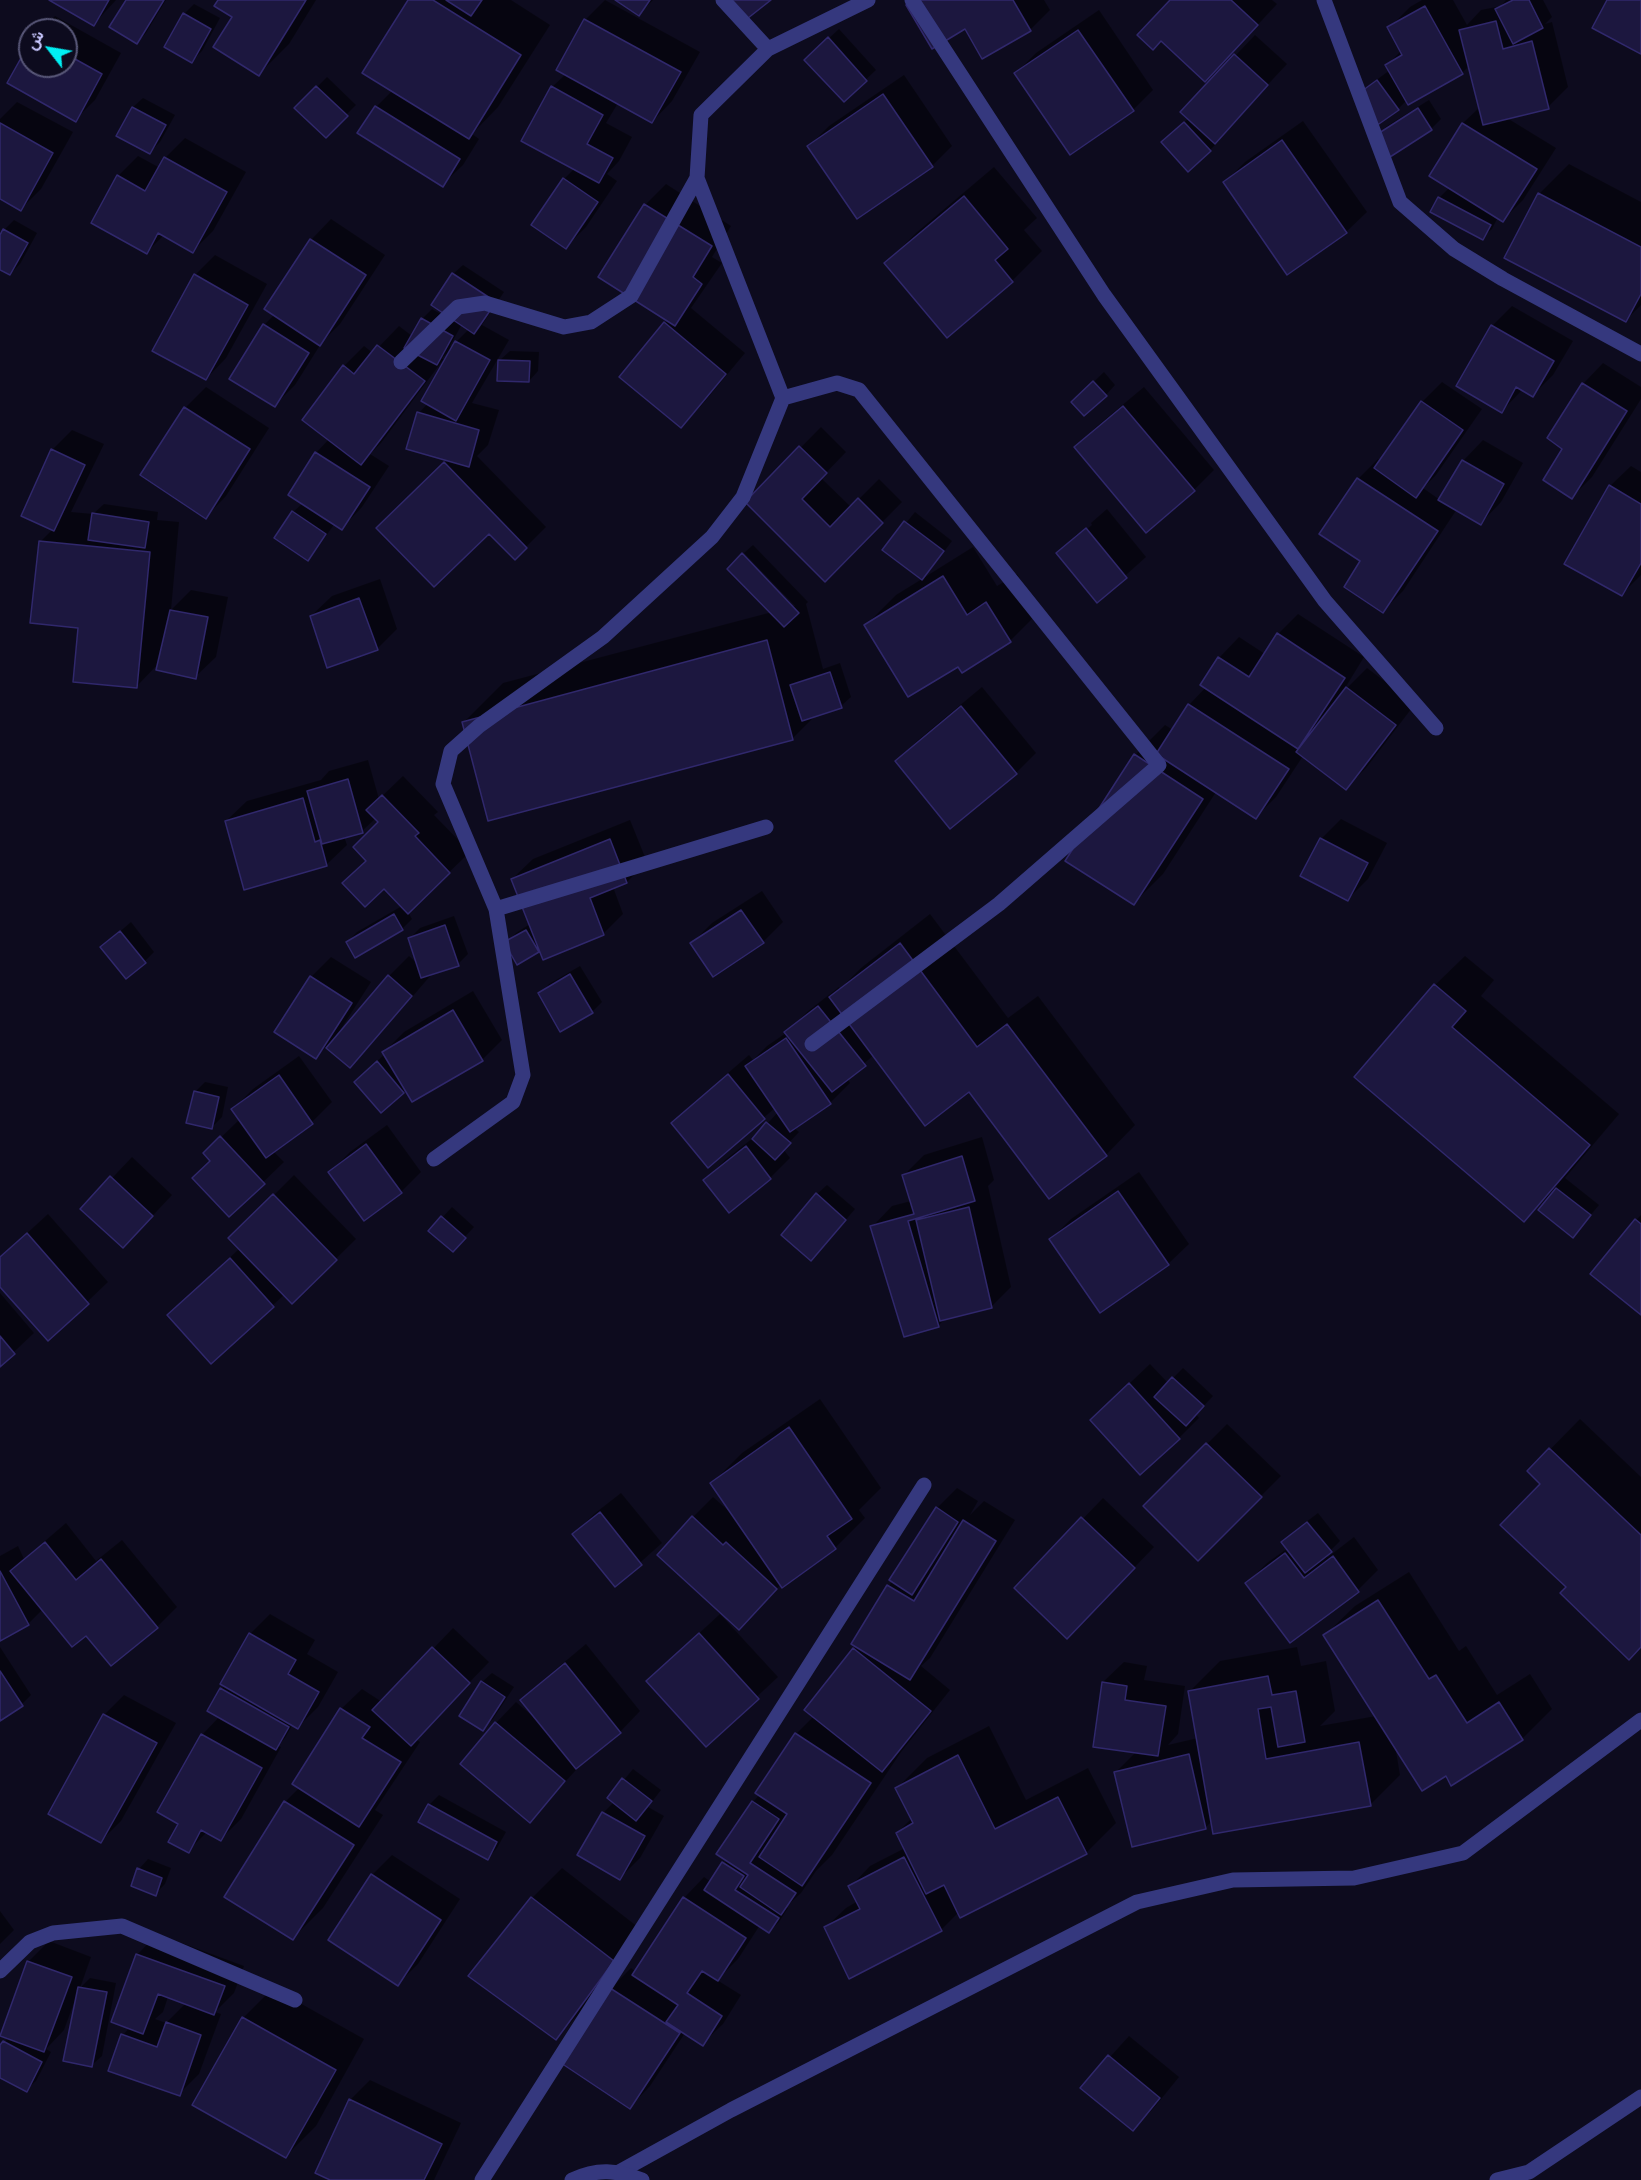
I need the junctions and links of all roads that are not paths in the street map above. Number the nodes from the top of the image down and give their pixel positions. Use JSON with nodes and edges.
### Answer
{"nodes":[{"id":1,"x":723,"y":0,"type":"edge"},
{"id":2,"x":868,"y":0,"type":"edge"},
{"id":3,"x":912,"y":0,"type":"edge"},
{"id":4,"x":1324,"y":0,"type":"edge"},
{"id":5,"x":768,"y":49,"type":"junction"},
{"id":6,"x":697,"y":178,"type":"junction"},
{"id":7,"x":1641,"y":354,"type":"edge"},
{"id":8,"x":401,"y":362,"type":"dead end"},
{"id":9,"x":783,"y":398,"type":"junction"},
{"id":10,"x":1436,"y":728,"type":"dead end"},
{"id":11,"x":766,"y":827,"type":"dead end"},
{"id":12,"x":496,"y":909,"type":"junction"},
{"id":13,"x":812,"y":1044,"type":"dead end"},
{"id":14,"x":434,"y":1159,"type":"dead end"},
{"id":15,"x":924,"y":1485,"type":"dead end"},
{"id":16,"x":1641,"y":1720,"type":"edge"},
{"id":17,"x":0,"y":1971,"type":"edge"},
{"id":18,"x":295,"y":2000,"type":"dead end"},
{"id":19,"x":1641,"y":2097,"type":"edge"},
{"id":20,"x":620,"y":2172,"type":"junction"},
{"id":21,"x":482,"y":2180,"type":"edge"},
{"id":22,"x":572,"y":2180,"type":"edge"},
{"id":23,"x":642,"y":2180,"type":"edge"},
{"id":24,"x":1497,"y":2180,"type":"edge"}],
"edges":[{"from":1,"to":5,"type":"street"},
{"from":2,"to":5,"type":"street"},
{"from":3,"to":10,"type":"street"},
{"from":4,"to":7,"type":"street"},
{"from":5,"to":6,"type":"street"},
{"from":6,"to":8,"type":"street"},
{"from":6,"to":9,"type":"street"},
{"from":9,"to":12,"type":"street"},
{"from":9,"to":13,"type":"street"},
{"from":11,"to":12,"type":"street"},
{"from":12,"to":14,"type":"street"},
{"from":15,"to":21,"type":"street"},
{"from":16,"to":20,"type":"street"},
{"from":17,"to":18,"type":"street"},
{"from":19,"to":24,"type":"street"},
{"from":20,"to":22,"type":"street"},
{"from":20,"to":23,"type":"street"}]}
